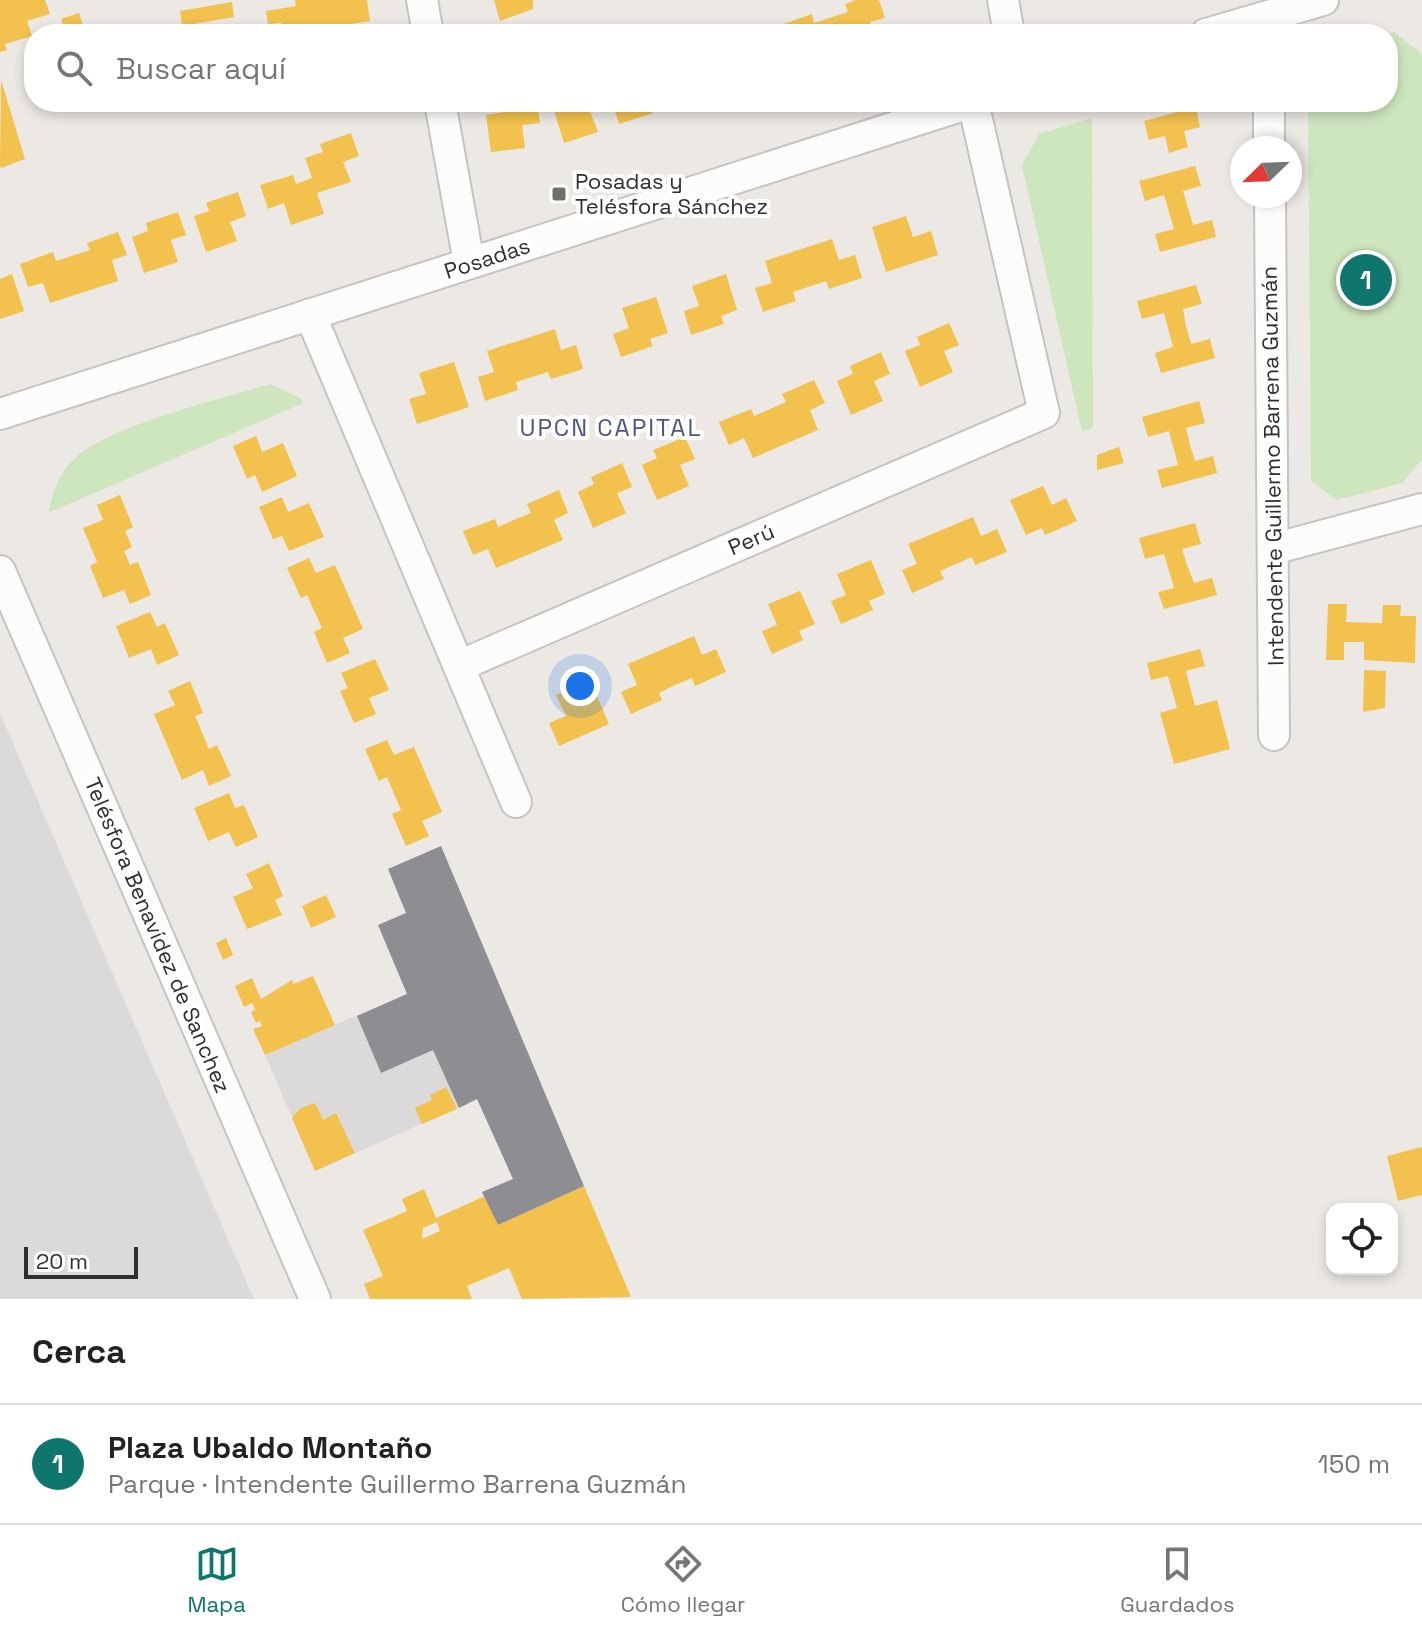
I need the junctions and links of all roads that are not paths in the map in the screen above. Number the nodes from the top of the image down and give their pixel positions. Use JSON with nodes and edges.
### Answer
{"nodes":[{"id":1,"x":422,"y":0,"type":"edge"},
{"id":2,"x":1003,"y":0,"type":"edge"},
{"id":3,"x":1323,"y":0,"type":"edge"},
{"id":4,"x":426,"y":24,"type":"edge"},
{"id":5,"x":1007,"y":24,"type":"edge"},
{"id":6,"x":1270,"y":24,"type":"edge"},
{"id":7,"x":442,"y":112,"type":"edge"},
{"id":8,"x":942,"y":112,"type":"edge"},
{"id":9,"x":975,"y":112,"type":"edge"},
{"id":10,"x":1269,"y":112,"type":"edge"},
{"id":11,"x":1269,"y":136,"type":"edge"},
{"id":12,"x":1270,"y":208,"type":"edge"},
{"id":13,"x":469,"y":263,"type":"junction"},
{"id":14,"x":310,"y":314,"type":"junction"},
{"id":15,"x":0,"y":414,"type":"edge"},
{"id":16,"x":1422,"y":509,"type":"edge"},
{"id":17,"x":1273,"y":549,"type":"junction"},
{"id":18,"x":0,"y":571,"type":"edge"},
{"id":19,"x":459,"y":666,"type":"junction"},
{"id":20,"x":1274,"y":735,"type":"dead end"},
{"id":21,"x":516,"y":802,"type":"dead end"},
{"id":22,"x":315,"y":1299,"type":"edge"}],
"edges":[{"from":1,"to":4,"type":"street"},
{"from":2,"to":5,"type":"street"},
{"from":3,"to":6,"type":"street"},
{"from":7,"to":13,"type":"street"},
{"from":8,"to":13,"type":"street","name":"Posadas"},
{"from":9,"to":19,"type":"street","name":"Perú"},
{"from":10,"to":11,"type":"street"},
{"from":12,"to":17,"type":"street","name":"Intendente Guillermo Barrena Guzmán"},
{"from":13,"to":14,"type":"street","name":"Posadas"},
{"from":14,"to":15,"type":"street","name":"Posadas"},
{"from":14,"to":19,"type":"street"},
{"from":16,"to":17,"type":"street"},
{"from":17,"to":20,"type":"street","name":"Intendente Guillermo Barrena Guzmán"},
{"from":18,"to":22,"type":"street","name":"Telésfora Benavídez de Sanchez"},
{"from":19,"to":21,"type":"street"}]}
